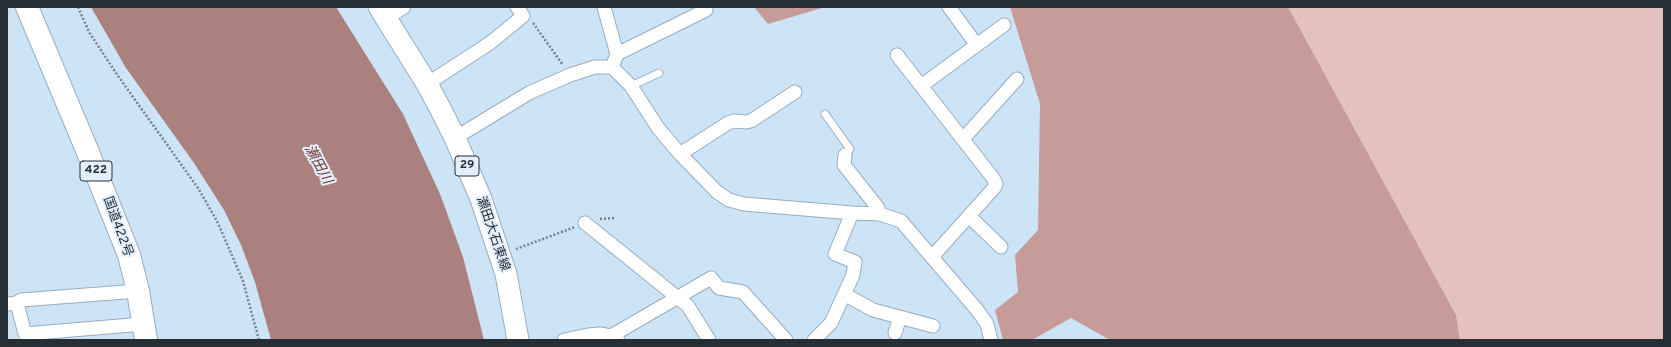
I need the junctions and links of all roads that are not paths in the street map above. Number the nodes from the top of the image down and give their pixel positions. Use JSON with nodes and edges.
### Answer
{"nodes":[{"id":1,"x":27,"y":7,"type":"edge"},
{"id":2,"x":604,"y":7,"type":"edge"},
{"id":3,"x":949,"y":7,"type":"edge"},
{"id":4,"x":390,"y":11,"type":"edge"},
{"id":5,"x":520,"y":11,"type":"edge"},
{"id":6,"x":697,"y":11,"type":"edge"},
{"id":7,"x":1004,"y":25,"type":"dead end"},
{"id":8,"x":976,"y":44,"type":"junction"},
{"id":9,"x":617,"y":54,"type":"junction"},
{"id":10,"x":897,"y":55,"type":"dead end"},
{"id":11,"x":612,"y":67,"type":"junction"},
{"id":12,"x":659,"y":73,"type":"dead end"},
{"id":13,"x":1017,"y":79,"type":"dead end"},
{"id":14,"x":427,"y":84,"type":"junction"},
{"id":15,"x":631,"y":86,"type":"junction"},
{"id":16,"x":921,"y":86,"type":"junction"},
{"id":17,"x":795,"y":92,"type":"dead end"},
{"id":18,"x":825,"y":114,"type":"dead end"},
{"id":19,"x":455,"y":138,"type":"junction"},
{"id":20,"x":963,"y":139,"type":"junction"},
{"id":21,"x":680,"y":154,"type":"junction"},
{"id":22,"x":845,"y":155,"type":"joint"},
{"id":23,"x":852,"y":214,"type":"junction"},
{"id":24,"x":880,"y":214,"type":"junction"},
{"id":25,"x":970,"y":216,"type":"junction"},
{"id":26,"x":585,"y":223,"type":"road end"},
{"id":27,"x":1001,"y":247,"type":"dead end"},
{"id":28,"x":932,"y":257,"type":"junction"},
{"id":29,"x":138,"y":291,"type":"junction"},
{"id":30,"x":844,"y":294,"type":"junction"},
{"id":31,"x":677,"y":298,"type":"junction"},
{"id":32,"x":12,"y":304,"type":"edge"},
{"id":33,"x":900,"y":317,"type":"junction"},
{"id":34,"x":932,"y":326,"type":"dead end"},
{"id":35,"x":145,"y":332,"type":"edge"},
{"id":36,"x":895,"y":334,"type":"dead end"},
{"id":37,"x":615,"y":338,"type":"edge"},
{"id":38,"x":518,"y":340,"type":"edge"},
{"id":39,"x":564,"y":340,"type":"edge"},
{"id":40,"x":709,"y":340,"type":"edge"},
{"id":41,"x":786,"y":340,"type":"edge"},
{"id":42,"x":814,"y":340,"type":"edge"},
{"id":43,"x":991,"y":340,"type":"edge"}],
"edges":[{"from":1,"to":29,"type":"highway","name":"国道422号","number":"422"},
{"from":2,"to":9,"type":"street"},
{"from":3,"to":8,"type":"street"},
{"from":4,"to":14,"type":"main road","name":"瀬田大石東線","number":"29"},
{"from":5,"to":14,"type":"street"},
{"from":6,"to":9,"type":"street"},
{"from":7,"to":8,"type":"street"},
{"from":8,"to":16,"type":"street"},
{"from":9,"to":11,"type":"street"},
{"from":10,"to":16,"type":"street"},
{"from":11,"to":15,"type":"street"},
{"from":11,"to":19,"type":"street"},
{"from":12,"to":15,"type":"lane"},
{"from":13,"to":20,"type":"street"},
{"from":14,"to":19,"type":"main road","name":"瀬田大石東線","number":"29"},
{"from":15,"to":21,"type":"street"},
{"from":16,"to":20,"type":"street"},
{"from":17,"to":21,"type":"street"},
{"from":18,"to":22,"type":"lane"},
{"from":19,"to":38,"type":"main road","name":"瀬田大石東線","number":"29"},
{"from":20,"to":25,"type":"street"},
{"from":21,"to":23,"type":"street"},
{"from":22,"to":24,"type":"street"},
{"from":23,"to":24,"type":"street"},
{"from":23,"to":30,"type":"street"},
{"from":24,"to":28,"type":"street"},
{"from":25,"to":27,"type":"street"},
{"from":25,"to":28,"type":"street"},
{"from":26,"to":31,"type":"street"},
{"from":28,"to":43,"type":"street"},
{"from":29,"to":32,"type":"street"},
{"from":29,"to":35,"type":"highway","name":"国道422号","number":"422"},
{"from":30,"to":33,"type":"street"},
{"from":30,"to":42,"type":"street"},
{"from":31,"to":37,"type":"street"},
{"from":31,"to":40,"type":"street"},
{"from":31,"to":41,"type":"street"},
{"from":32,"to":35,"type":"street"},
{"from":33,"to":34,"type":"street"},
{"from":33,"to":36,"type":"street"},
{"from":37,"to":39,"type":"street"}]}
